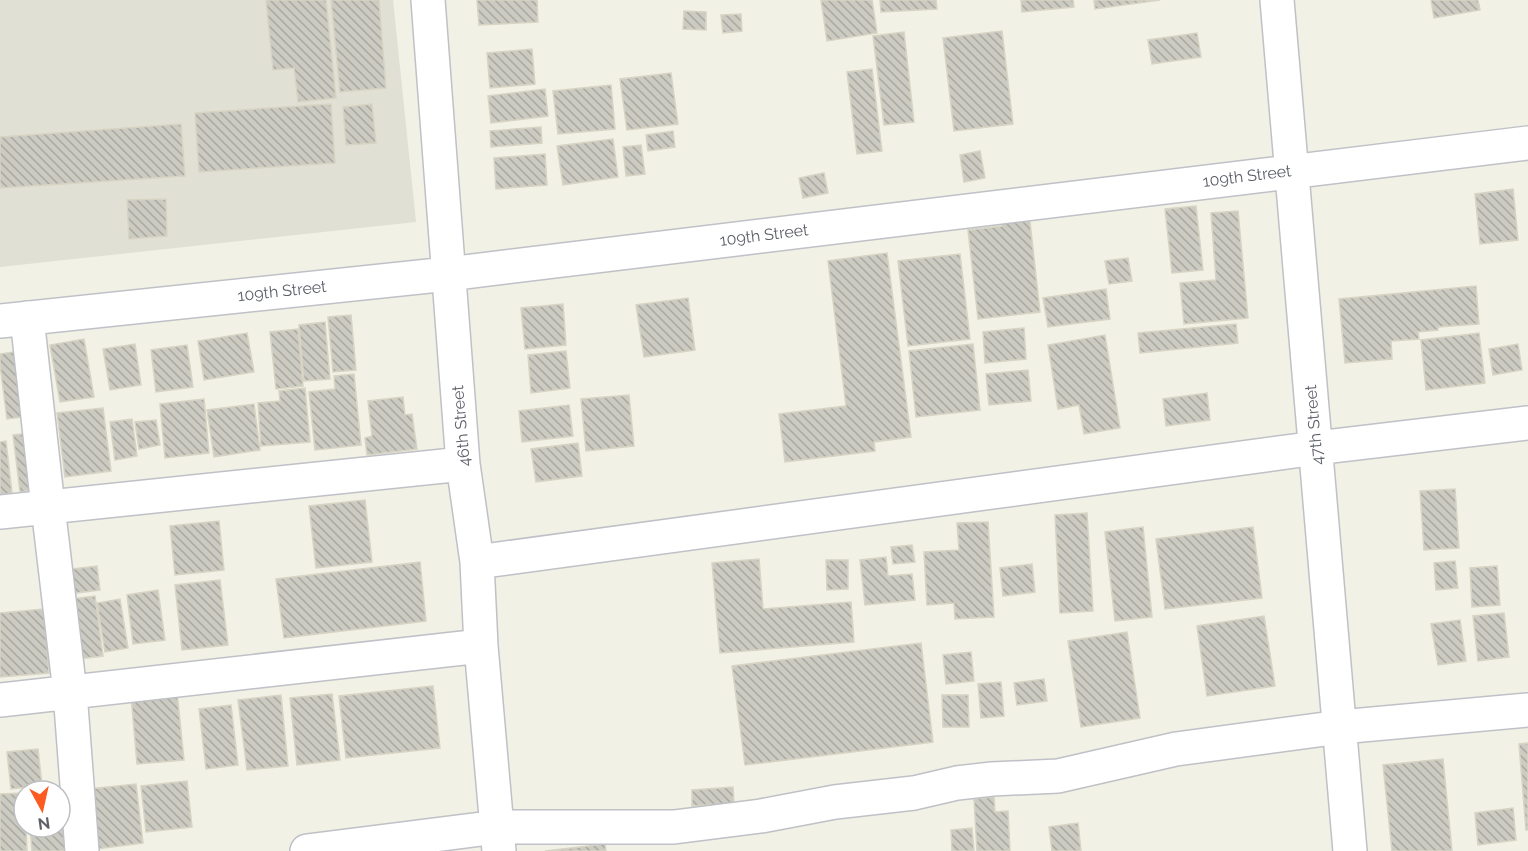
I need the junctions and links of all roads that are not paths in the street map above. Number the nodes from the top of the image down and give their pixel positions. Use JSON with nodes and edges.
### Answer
{"nodes":[{"id":1,"x":428,"y":0,"type":"edge"},
{"id":2,"x":1277,"y":0,"type":"edge"},
{"id":3,"x":1528,"y":143,"type":"edge"},
{"id":4,"x":1293,"y":171,"type":"junction"},
{"id":5,"x":448,"y":274,"type":"junction"},
{"id":6,"x":14,"y":319,"type":"edge"},
{"id":7,"x":1528,"y":423,"type":"edge"},
{"id":8,"x":1316,"y":448,"type":"junction"},
{"id":9,"x":463,"y":464,"type":"junction"},
{"id":10,"x":48,"y":507,"type":"junction"},
{"id":11,"x":0,"y":512,"type":"edge"},
{"id":12,"x":477,"y":562,"type":"junction"},
{"id":13,"x":481,"y":646,"type":"junction"},
{"id":14,"x":70,"y":692,"type":"junction"},
{"id":15,"x":0,"y":700,"type":"edge"},
{"id":16,"x":1528,"y":710,"type":"edge"},
{"id":17,"x":1340,"y":727,"type":"junction"},
{"id":18,"x":498,"y":839,"type":"edge"},
{"id":19,"x":82,"y":851,"type":"edge"},
{"id":20,"x":308,"y":851,"type":"edge"},
{"id":21,"x":1350,"y":851,"type":"edge"}],
"edges":[{"from":1,"to":5,"type":"street","name":"46th Street"},
{"from":2,"to":4,"type":"street","name":"47th Street"},
{"from":3,"to":4,"type":"street","name":"109th Street"},
{"from":4,"to":5,"type":"street","name":"109th Street"},
{"from":4,"to":8,"type":"street","name":"47th Street"},
{"from":5,"to":6,"type":"street","name":"109th Street"},
{"from":5,"to":9,"type":"street","name":"46th Street"},
{"from":6,"to":10,"type":"street"},
{"from":7,"to":8,"type":"street"},
{"from":8,"to":12,"type":"street"},
{"from":8,"to":17,"type":"street","name":"47th Street"},
{"from":9,"to":10,"type":"street"},
{"from":9,"to":12,"type":"street","name":"46th Street"},
{"from":10,"to":11,"type":"street"},
{"from":10,"to":14,"type":"street"},
{"from":12,"to":13,"type":"street","name":"46th Street"},
{"from":13,"to":14,"type":"street"},
{"from":13,"to":18,"type":"street","name":"46th Street"},
{"from":14,"to":15,"type":"street"},
{"from":14,"to":19,"type":"street"},
{"from":16,"to":17,"type":"street"},
{"from":17,"to":18,"type":"street"},
{"from":17,"to":21,"type":"street","name":"47th Street"},
{"from":18,"to":20,"type":"street"}]}
